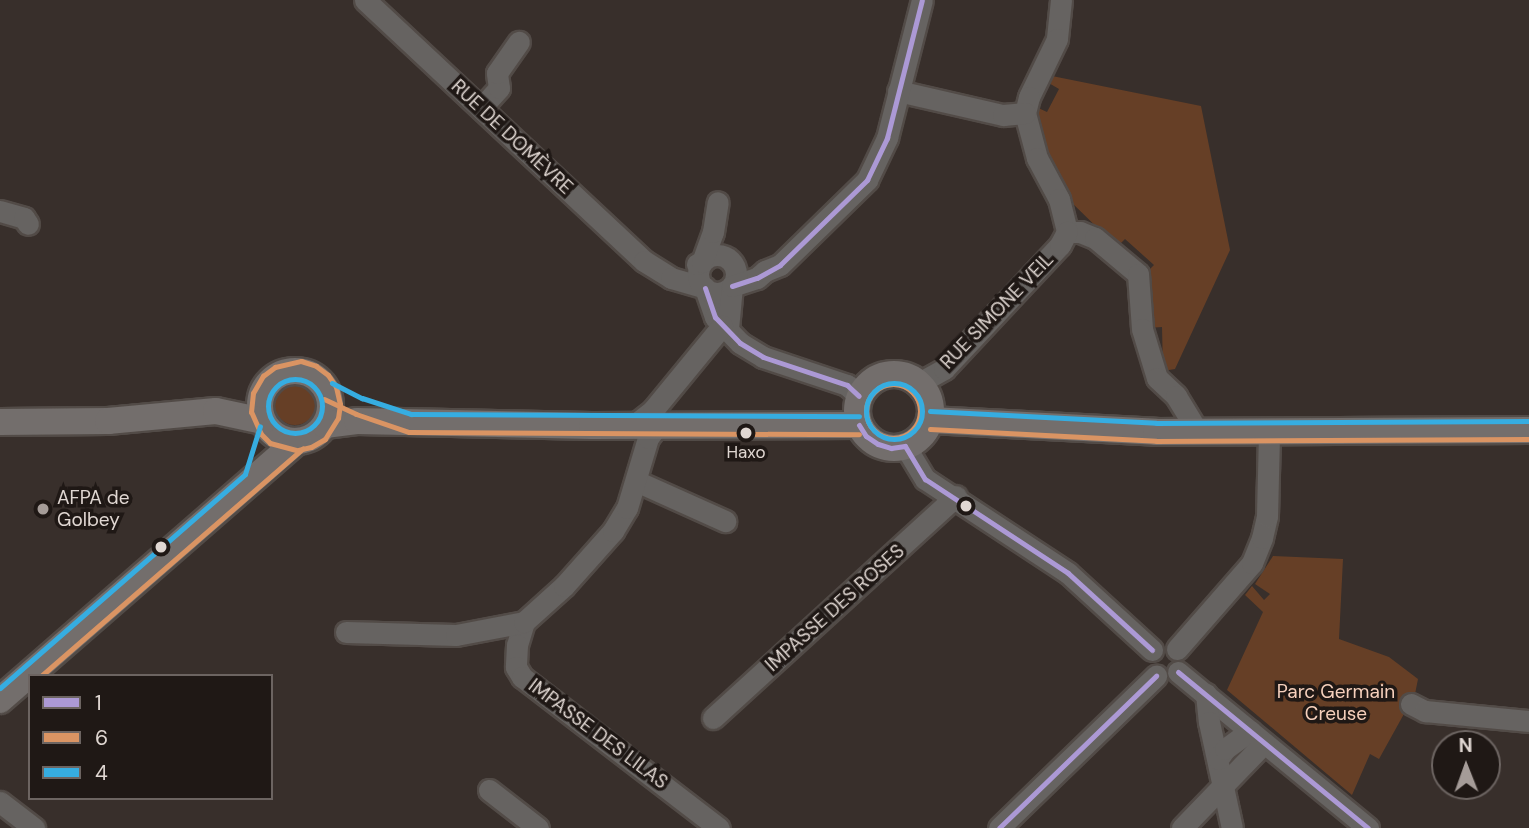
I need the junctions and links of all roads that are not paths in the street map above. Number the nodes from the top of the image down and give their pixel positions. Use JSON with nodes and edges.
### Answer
{"nodes":[{"id":1,"x":365,"y":0,"type":"edge"},
{"id":2,"x":922,"y":0,"type":"edge"},
{"id":3,"x":1061,"y":0,"type":"edge"},
{"id":4,"x":519,"y":42,"type":"dead end"},
{"id":5,"x":898,"y":91,"type":"junction"},
{"id":6,"x":481,"y":108,"type":"junction"},
{"id":7,"x":1025,"y":113,"type":"junction"},
{"id":8,"x":0,"y":211,"type":"edge"},
{"id":9,"x":28,"y":224,"type":"dead end"},
{"id":10,"x":1067,"y":232,"type":"junction"},
{"id":11,"x":702,"y":262,"type":"junction"},
{"id":12,"x":732,"y":270,"type":"junction"},
{"id":13,"x":661,"y":272,"type":"junction"},
{"id":14,"x":705,"y":288,"type":"junction"},
{"id":15,"x":725,"y":327,"type":"junction"},
{"id":16,"x":269,"y":382,"type":"junction"},
{"id":17,"x":919,"y":383,"type":"junction"},
{"id":18,"x":328,"y":391,"type":"junction"},
{"id":19,"x":859,"y":396,"type":"junction"},
{"id":20,"x":184,"y":412,"type":"junction"},
{"id":21,"x":930,"y":420,"type":"junction"},
{"id":22,"x":0,"y":422,"type":"edge"},
{"id":23,"x":410,"y":423,"type":"junction"},
{"id":24,"x":265,"y":425,"type":"junction"},
{"id":25,"x":326,"y":425,"type":"junction"},
{"id":26,"x":859,"y":425,"type":"junction"},
{"id":27,"x":645,"y":426,"type":"junction"},
{"id":28,"x":1529,"y":430,"type":"edge"},
{"id":29,"x":1198,"y":432,"type":"junction"},
{"id":30,"x":1269,"y":432,"type":"junction"},
{"id":31,"x":297,"y":441,"type":"junction"},
{"id":32,"x":905,"y":446,"type":"junction"},
{"id":33,"x":253,"y":479,"type":"junction"},
{"id":34,"x":636,"y":481,"type":"junction"},
{"id":35,"x":956,"y":496,"type":"junction"},
{"id":36,"x":724,"y":521,"type":"dead end"},
{"id":37,"x":524,"y":622,"type":"junction"},
{"id":38,"x":346,"y":632,"type":"dead end"},
{"id":39,"x":1177,"y":649,"type":"junction"},
{"id":40,"x":1152,"y":650,"type":"junction"},
{"id":41,"x":1178,"y":672,"type":"junction"},
{"id":42,"x":30,"y":674,"type":"edge"},
{"id":43,"x":28,"y":676,"type":"edge"},
{"id":44,"x":1156,"y":676,"type":"junction"},
{"id":45,"x":1206,"y":694,"type":"junction"},
{"id":46,"x":0,"y":700,"type":"edge"},
{"id":47,"x":1411,"y":704,"type":"dead end"},
{"id":48,"x":713,"y":718,"type":"dead end"},
{"id":49,"x":1529,"y":722,"type":"edge"},
{"id":50,"x":1257,"y":737,"type":"junction"},
{"id":51,"x":1218,"y":759,"type":"junction"},
{"id":52,"x":1225,"y":786,"type":"junction"},
{"id":53,"x":489,"y":790,"type":"dead end"},
{"id":54,"x":0,"y":802,"type":"edge"},
{"id":55,"x":34,"y":828,"type":"edge"},
{"id":56,"x":538,"y":828,"type":"edge"},
{"id":57,"x":719,"y":828,"type":"edge"},
{"id":58,"x":999,"y":828,"type":"edge"},
{"id":59,"x":1182,"y":828,"type":"edge"},
{"id":60,"x":1232,"y":828,"type":"edge"},
{"id":61,"x":1368,"y":828,"type":"edge"}],
"edges":[{"from":1,"to":6,"type":"street","name":"RUE DE DOMÈVRE"},
{"from":2,"to":5,"type":"street"},
{"from":3,"to":7,"type":"street"},
{"from":4,"to":6,"type":"street"},
{"from":5,"to":7,"type":"street"},
{"from":5,"to":12,"type":"street"},
{"from":6,"to":13,"type":"street","name":"RUE DE DOMÈVRE"},
{"from":7,"to":10,"type":"street"},
{"from":8,"to":9,"type":"street"},
{"from":10,"to":17,"type":"street","name":"RUE SIMONE VEIL"},
{"from":10,"to":29,"type":"street"},
{"from":11,"to":12,"type":"street"},
{"from":11,"to":12,"type":"street"},
{"from":11,"to":13,"type":"street"},
{"from":11,"to":14,"type":"street"},
{"from":12,"to":14,"type":"street"},
{"from":12,"to":15,"type":"street"},
{"from":13,"to":14,"type":"street","name":"RUE DE DOMÈVRE"},
{"from":14,"to":15,"type":"street"},
{"from":15,"to":19,"type":"street"},
{"from":15,"to":27,"type":"street"},
{"from":16,"to":18,"type":"main road"},
{"from":16,"to":20,"type":"main road"},
{"from":16,"to":24,"type":"main road"},
{"from":17,"to":19,"type":"main road"},
{"from":17,"to":21,"type":"main road"},
{"from":18,"to":23,"type":"main road"},
{"from":18,"to":25,"type":"main road"},
{"from":19,"to":26,"type":"main road"},
{"from":20,"to":22,"type":"main road"},
{"from":20,"to":24,"type":"main road"},
{"from":21,"to":29,"type":"main road"},
{"from":21,"to":32,"type":"main road"},
{"from":23,"to":25,"type":"main road"},
{"from":23,"to":27,"type":"main road"},
{"from":24,"to":31,"type":"main road"},
{"from":24,"to":33,"type":"main road"},
{"from":25,"to":31,"type":"main road"},
{"from":26,"to":27,"type":"main road"},
{"from":26,"to":32,"type":"main road"},
{"from":27,"to":34,"type":"street"},
{"from":28,"to":30,"type":"main road"},
{"from":29,"to":30,"type":"main road"},
{"from":30,"to":39,"type":"street"},
{"from":31,"to":33,"type":"main road"},
{"from":32,"to":35,"type":"street"},
{"from":33,"to":42,"type":"main road"},
{"from":34,"to":36,"type":"street"},
{"from":34,"to":37,"type":"street"},
{"from":35,"to":40,"type":"street"},
{"from":35,"to":48,"type":"street","name":"IMPASSE DES ROSES"},
{"from":37,"to":38,"type":"street"},
{"from":37,"to":57,"type":"street","name":"IMPASSE DES LILAS"},
{"from":39,"to":40,"type":"street"},
{"from":39,"to":41,"type":"street"},
{"from":40,"to":44,"type":"street"},
{"from":41,"to":44,"type":"street"},
{"from":41,"to":45,"type":"street"},
{"from":43,"to":46,"type":"main road"},
{"from":44,"to":58,"type":"street"},
{"from":45,"to":50,"type":"street"},
{"from":45,"to":51,"type":"street"},
{"from":47,"to":49,"type":"street"},
{"from":50,"to":51,"type":"street"},
{"from":50,"to":52,"type":"street"},
{"from":50,"to":61,"type":"street"},
{"from":51,"to":52,"type":"street"},
{"from":52,"to":59,"type":"street"},
{"from":52,"to":60,"type":"street"},
{"from":53,"to":56,"type":"street"},
{"from":54,"to":55,"type":"street"}]}
